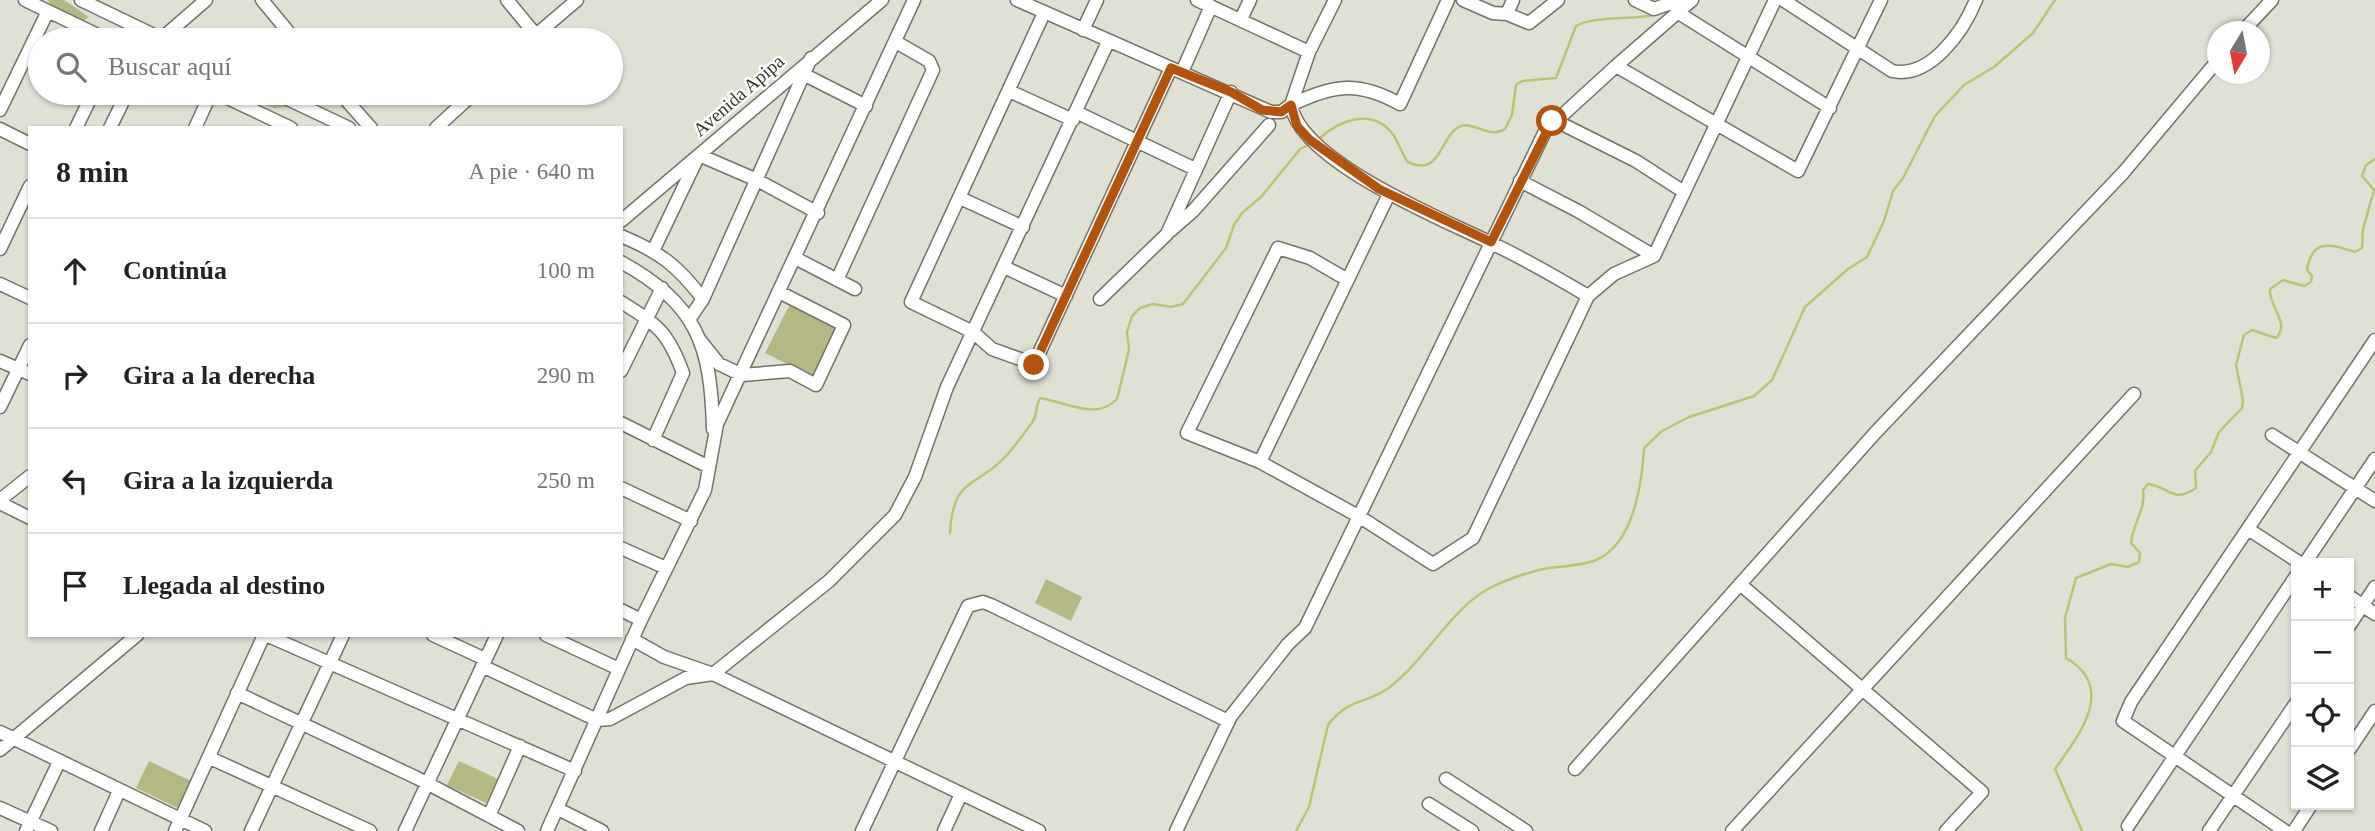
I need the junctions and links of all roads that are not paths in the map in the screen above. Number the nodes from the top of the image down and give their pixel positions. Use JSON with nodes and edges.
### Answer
{"nodes":[{"id":1,"x":25,"y":0,"type":"edge"},
{"id":2,"x":81,"y":0,"type":"edge"},
{"id":3,"x":206,"y":0,"type":"edge"},
{"id":4,"x":262,"y":0,"type":"edge"},
{"id":5,"x":507,"y":0,"type":"edge"},
{"id":6,"x":576,"y":0,"type":"edge"},
{"id":7,"x":882,"y":0,"type":"edge"},
{"id":8,"x":914,"y":0,"type":"edge"},
{"id":9,"x":1017,"y":0,"type":"edge"},
{"id":10,"x":1097,"y":0,"type":"edge"},
{"id":11,"x":1250,"y":0,"type":"edge"},
{"id":12,"x":1335,"y":0,"type":"edge"},
{"id":13,"x":1448,"y":0,"type":"edge"},
{"id":14,"x":1465,"y":0,"type":"edge"},
{"id":15,"x":1513,"y":0,"type":"edge"},
{"id":16,"x":1558,"y":0,"type":"edge"},
{"id":17,"x":1635,"y":0,"type":"edge"},
{"id":18,"x":1692,"y":0,"type":"edge"},
{"id":19,"x":1775,"y":0,"type":"edge"},
{"id":20,"x":1783,"y":0,"type":"edge"},
{"id":21,"x":1881,"y":0,"type":"edge"},
{"id":22,"x":1976,"y":0,"type":"edge"},
{"id":23,"x":2272,"y":0,"type":"edge"},
{"id":24,"x":1203,"y":2,"type":"edge"},
{"id":25,"x":1678,"y":6,"type":"edge"},
{"id":26,"x":48,"y":11,"type":"junction"},
{"id":27,"x":1044,"y":13,"type":"junction"},
{"id":28,"x":1507,"y":14,"type":"junction"},
{"id":29,"x":1241,"y":19,"type":"junction"},
{"id":30,"x":2252,"y":21,"type":"edge"},
{"id":31,"x":40,"y":28,"type":"edge"},
{"id":32,"x":83,"y":28,"type":"edge"},
{"id":33,"x":140,"y":28,"type":"edge"},
{"id":34,"x":175,"y":28,"type":"edge"},
{"id":35,"x":285,"y":28,"type":"edge"},
{"id":36,"x":527,"y":28,"type":"edge"},
{"id":37,"x":543,"y":28,"type":"edge"},
{"id":38,"x":1083,"y":30,"type":"junction"},
{"id":39,"x":896,"y":42,"type":"junction"},
{"id":40,"x":1108,"y":42,"type":"junction"},
{"id":41,"x":1859,"y":49,"type":"junction"},
{"id":42,"x":28,"y":52,"type":"edge"},
{"id":43,"x":1309,"y":52,"type":"junction"},
{"id":44,"x":811,"y":58,"type":"junction"},
{"id":45,"x":1749,"y":58,"type":"junction"},
{"id":46,"x":1616,"y":66,"type":"junction"},
{"id":47,"x":1177,"y":70,"type":"junction"},
{"id":48,"x":2207,"y":73,"type":"edge"},
{"id":49,"x":805,"y":75,"type":"junction"},
{"id":50,"x":1009,"y":91,"type":"junction"},
{"id":51,"x":1231,"y":92,"type":"junction"},
{"id":52,"x":87,"y":105,"type":"edge"},
{"id":53,"x":121,"y":105,"type":"edge"},
{"id":54,"x":206,"y":105,"type":"edge"},
{"id":55,"x":242,"y":105,"type":"edge"},
{"id":56,"x":300,"y":105,"type":"edge"},
{"id":57,"x":351,"y":105,"type":"edge"},
{"id":58,"x":461,"y":105,"type":"edge"},
{"id":59,"x":1291,"y":105,"type":"junction"},
{"id":60,"x":866,"y":106,"type":"junction"},
{"id":61,"x":1830,"y":108,"type":"junction"},
{"id":62,"x":0,"y":110,"type":"edge"},
{"id":63,"x":1074,"y":116,"type":"junction"},
{"id":64,"x":1556,"y":121,"type":"junction"},
{"id":65,"x":1717,"y":124,"type":"junction"},
{"id":66,"x":1269,"y":125,"type":"dead end"},
{"id":67,"x":77,"y":126,"type":"edge"},
{"id":68,"x":111,"y":126,"type":"edge"},
{"id":69,"x":196,"y":126,"type":"edge"},
{"id":70,"x":285,"y":126,"type":"edge"},
{"id":71,"x":345,"y":126,"type":"edge"},
{"id":72,"x":369,"y":126,"type":"edge"},
{"id":73,"x":438,"y":126,"type":"edge"},
{"id":74,"x":0,"y":129,"type":"edge"},
{"id":75,"x":1139,"y":140,"type":"junction"},
{"id":76,"x":28,"y":143,"type":"edge"},
{"id":77,"x":699,"y":155,"type":"junction"},
{"id":78,"x":1195,"y":169,"type":"junction"},
{"id":79,"x":757,"y":180,"type":"junction"},
{"id":80,"x":1520,"y":181,"type":"junction"},
{"id":81,"x":28,"y":191,"type":"edge"},
{"id":82,"x":1684,"y":192,"type":"junction"},
{"id":83,"x":1389,"y":194,"type":"junction"},
{"id":84,"x":960,"y":198,"type":"junction"},
{"id":85,"x":818,"y":213,"type":"junction"},
{"id":86,"x":623,"y":220,"type":"edge"},
{"id":87,"x":1023,"y":227,"type":"junction"},
{"id":88,"x":1167,"y":234,"type":"junction"},
{"id":89,"x":623,"y":237,"type":"edge"},
{"id":90,"x":1491,"y":242,"type":"junction"},
{"id":91,"x":0,"y":248,"type":"edge"},
{"id":92,"x":654,"y":250,"type":"junction"},
{"id":93,"x":1654,"y":256,"type":"junction"},
{"id":94,"x":797,"y":259,"type":"junction"},
{"id":95,"x":623,"y":263,"type":"edge"},
{"id":96,"x":1004,"y":267,"type":"junction"},
{"id":97,"x":1346,"y":279,"type":"junction"},
{"id":98,"x":836,"y":280,"type":"junction"},
{"id":99,"x":0,"y":284,"type":"edge"},
{"id":100,"x":662,"y":288,"type":"junction"},
{"id":101,"x":855,"y":289,"type":"dead end"},
{"id":102,"x":781,"y":293,"type":"junction"},
{"id":103,"x":1066,"y":296,"type":"junction"},
{"id":104,"x":1588,"y":296,"type":"junction"},
{"id":105,"x":28,"y":297,"type":"edge"},
{"id":106,"x":703,"y":299,"type":"junction"},
{"id":107,"x":1100,"y":299,"type":"dead end"},
{"id":108,"x":623,"y":303,"type":"edge"},
{"id":109,"x":647,"y":318,"type":"junction"},
{"id":110,"x":690,"y":318,"type":"junction"},
{"id":111,"x":973,"y":332,"type":"junction"},
{"id":112,"x":699,"y":339,"type":"junction"},
{"id":113,"x":2375,"y":340,"type":"edge"},
{"id":114,"x":28,"y":354,"type":"edge"},
{"id":115,"x":0,"y":361,"type":"edge"},
{"id":116,"x":623,"y":367,"type":"edge"},
{"id":117,"x":24,"y":371,"type":"edge"},
{"id":118,"x":742,"y":375,"type":"junction"},
{"id":119,"x":2133,"y":394,"type":"dead end"},
{"id":120,"x":0,"y":407,"type":"edge"},
{"id":121,"x":623,"y":424,"type":"edge"},
{"id":122,"x":2272,"y":435,"type":"dead end"},
{"id":123,"x":714,"y":436,"type":"junction"},
{"id":124,"x":653,"y":440,"type":"junction"},
{"id":125,"x":2299,"y":453,"type":"junction"},
{"id":126,"x":2375,"y":459,"type":"edge"},
{"id":127,"x":1260,"y":462,"type":"junction"},
{"id":128,"x":709,"y":467,"type":"junction"},
{"id":129,"x":28,"y":478,"type":"edge"},
{"id":130,"x":2355,"y":488,"type":"junction"},
{"id":131,"x":623,"y":489,"type":"edge"},
{"id":132,"x":2375,"y":501,"type":"edge"},
{"id":133,"x":0,"y":502,"type":"edge"},
{"id":134,"x":28,"y":517,"type":"edge"},
{"id":135,"x":1360,"y":517,"type":"junction"},
{"id":136,"x":691,"y":520,"type":"junction"},
{"id":137,"x":2248,"y":529,"type":"junction"},
{"id":138,"x":623,"y":549,"type":"edge"},
{"id":139,"x":2294,"y":558,"type":"edge"},
{"id":140,"x":2306,"y":558,"type":"edge"},
{"id":141,"x":666,"y":568,"type":"junction"},
{"id":142,"x":1740,"y":583,"type":"junction"},
{"id":143,"x":2291,"y":583,"type":"edge"},
{"id":144,"x":2375,"y":587,"type":"edge"},
{"id":145,"x":2354,"y":599,"type":"edge"},
{"id":146,"x":2363,"y":605,"type":"junction"},
{"id":147,"x":623,"y":611,"type":"edge"},
{"id":148,"x":2375,"y":614,"type":"edge"},
{"id":149,"x":641,"y":620,"type":"junction"},
{"id":150,"x":2352,"y":621,"type":"edge"},
{"id":151,"x":135,"y":637,"type":"edge"},
{"id":152,"x":264,"y":637,"type":"edge"},
{"id":153,"x":270,"y":637,"type":"edge"},
{"id":154,"x":342,"y":637,"type":"edge"},
{"id":155,"x":437,"y":637,"type":"edge"},
{"id":156,"x":496,"y":637,"type":"edge"},
{"id":157,"x":550,"y":637,"type":"edge"},
{"id":158,"x":632,"y":639,"type":"junction"},
{"id":159,"x":331,"y":662,"type":"junction"},
{"id":160,"x":484,"y":663,"type":"junction"},
{"id":161,"x":619,"y":669,"type":"junction"},
{"id":162,"x":713,"y":674,"type":"junction"},
{"id":163,"x":1863,"y":688,"type":"junction"},
{"id":164,"x":237,"y":693,"type":"junction"},
{"id":165,"x":2291,"y":710,"type":"edge"},
{"id":166,"x":2375,"y":711,"type":"edge"},
{"id":167,"x":458,"y":717,"type":"junction"},
{"id":168,"x":597,"y":720,"type":"junction"},
{"id":169,"x":1228,"y":721,"type":"junction"},
{"id":170,"x":301,"y":723,"type":"junction"},
{"id":171,"x":0,"y":732,"type":"edge"},
{"id":172,"x":15,"y":739,"type":"junction"},
{"id":173,"x":520,"y":746,"type":"junction"},
{"id":174,"x":2351,"y":747,"type":"edge"},
{"id":175,"x":0,"y":750,"type":"edge"},
{"id":176,"x":2174,"y":757,"type":"junction"},
{"id":177,"x":210,"y":758,"type":"junction"},
{"id":178,"x":59,"y":762,"type":"junction"},
{"id":179,"x":895,"y":763,"type":"junction"},
{"id":180,"x":1575,"y":769,"type":"dead end"},
{"id":181,"x":575,"y":771,"type":"junction"},
{"id":182,"x":1446,"y":779,"type":"dead end"},
{"id":183,"x":427,"y":784,"type":"junction"},
{"id":184,"x":271,"y":786,"type":"junction"},
{"id":185,"x":119,"y":791,"type":"junction"},
{"id":186,"x":961,"y":794,"type":"junction"},
{"id":187,"x":2233,"y":796,"type":"junction"},
{"id":188,"x":1429,"y":804,"type":"dead end"},
{"id":189,"x":0,"y":808,"type":"edge"},
{"id":190,"x":558,"y":810,"type":"junction"},
{"id":191,"x":2308,"y":810,"type":"edge"},
{"id":192,"x":489,"y":816,"type":"junction"},
{"id":193,"x":28,"y":826,"type":"edge"},
{"id":194,"x":178,"y":826,"type":"edge"},
{"id":195,"x":2128,"y":826,"type":"dead end"},
{"id":196,"x":51,"y":831,"type":"edge"},
{"id":197,"x":101,"y":831,"type":"edge"},
{"id":198,"x":205,"y":831,"type":"edge"},
{"id":199,"x":251,"y":831,"type":"edge"},
{"id":200,"x":370,"y":831,"type":"edge"},
{"id":201,"x":405,"y":831,"type":"edge"},
{"id":202,"x":518,"y":831,"type":"edge"},
{"id":203,"x":547,"y":831,"type":"edge"},
{"id":204,"x":602,"y":831,"type":"edge"},
{"id":205,"x":862,"y":831,"type":"edge"},
{"id":206,"x":944,"y":831,"type":"edge"},
{"id":207,"x":1039,"y":831,"type":"edge"},
{"id":208,"x":1176,"y":831,"type":"edge"},
{"id":209,"x":1472,"y":831,"type":"edge"},
{"id":210,"x":1526,"y":831,"type":"edge"},
{"id":211,"x":1732,"y":831,"type":"edge"},
{"id":212,"x":1946,"y":831,"type":"edge"},
{"id":213,"x":2209,"y":831,"type":"edge"},
{"id":214,"x":2285,"y":831,"type":"edge"},
{"id":215,"x":2294,"y":831,"type":"edge"}],
"edges":[{"from":1,"to":26,"type":"street"},
{"from":2,"to":33,"type":"street"},
{"from":3,"to":34,"type":"street"},
{"from":4,"to":35,"type":"street"},
{"from":5,"to":36,"type":"street"},
{"from":6,"to":37,"type":"street"},
{"from":7,"to":44,"type":"street","name":"Avenida Apipa"},
{"from":8,"to":39,"type":"street"},
{"from":9,"to":27,"type":"street"},
{"from":10,"to":38,"type":"street"},
{"from":11,"to":29,"type":"street"},
{"from":12,"to":43,"type":"street"},
{"from":13,"to":59,"type":"street"},
{"from":14,"to":28,"type":"street"},
{"from":15,"to":28,"type":"street"},
{"from":16,"to":28,"type":"street"},
{"from":17,"to":25,"type":"street"},
{"from":18,"to":25,"type":"street"},
{"from":19,"to":45,"type":"street"},
{"from":20,"to":41,"type":"street"},
{"from":21,"to":41,"type":"street"},
{"from":22,"to":41,"type":"street"},
{"from":23,"to":30,"type":"street"},
{"from":24,"to":29,"type":"street"},
{"from":24,"to":47,"type":"street"},
{"from":25,"to":45,"type":"street"},
{"from":25,"to":46,"type":"street"},
{"from":26,"to":31,"type":"street"},
{"from":26,"to":32,"type":"street"},
{"from":27,"to":38,"type":"street"},
{"from":27,"to":50,"type":"street"},
{"from":29,"to":43,"type":"street"},
{"from":38,"to":40,"type":"street"},
{"from":39,"to":60,"type":"street"},
{"from":39,"to":98,"type":"street"},
{"from":40,"to":47,"type":"street"},
{"from":40,"to":63,"type":"street"},
{"from":41,"to":61,"type":"street"},
{"from":42,"to":62,"type":"street"},
{"from":43,"to":59,"type":"street"},
{"from":44,"to":49,"type":"street"},
{"from":44,"to":77,"type":"street","name":"Avenida Apipa"},
{"from":45,"to":61,"type":"street"},
{"from":45,"to":65,"type":"street"},
{"from":46,"to":64,"type":"street"},
{"from":46,"to":65,"type":"street"},
{"from":47,"to":51,"type":"street"},
{"from":47,"to":75,"type":"street"},
{"from":48,"to":142,"type":"street"},
{"from":49,"to":60,"type":"street"},
{"from":49,"to":79,"type":"street"},
{"from":50,"to":63,"type":"street"},
{"from":50,"to":84,"type":"street"},
{"from":51,"to":59,"type":"street"},
{"from":51,"to":78,"type":"street"},
{"from":52,"to":67,"type":"street"},
{"from":53,"to":68,"type":"street"},
{"from":54,"to":69,"type":"street"},
{"from":55,"to":70,"type":"street"},
{"from":56,"to":71,"type":"street"},
{"from":57,"to":72,"type":"street"},
{"from":58,"to":73,"type":"street"},
{"from":59,"to":83,"type":"street"},
{"from":60,"to":85,"type":"street"},
{"from":61,"to":65,"type":"street"},
{"from":63,"to":75,"type":"street"},
{"from":63,"to":87,"type":"street"},
{"from":64,"to":80,"type":"street"},
{"from":64,"to":82,"type":"street"},
{"from":65,"to":82,"type":"street"},
{"from":66,"to":88,"type":"street"},
{"from":74,"to":76,"type":"street"},
{"from":75,"to":78,"type":"street"},
{"from":75,"to":103,"type":"street"},
{"from":77,"to":79,"type":"street"},
{"from":77,"to":86,"type":"street","name":"Avenida Apipa"},
{"from":77,"to":92,"type":"street"},
{"from":78,"to":88,"type":"street"},
{"from":79,"to":85,"type":"street"},
{"from":79,"to":106,"type":"street"},
{"from":80,"to":90,"type":"street"},
{"from":80,"to":93,"type":"street"},
{"from":81,"to":91,"type":"street"},
{"from":82,"to":93,"type":"street"},
{"from":83,"to":90,"type":"street"},
{"from":83,"to":97,"type":"street"},
{"from":84,"to":87,"type":"street"},
{"from":84,"to":111,"type":"street"},
{"from":85,"to":94,"type":"street"},
{"from":87,"to":96,"type":"street"},
{"from":88,"to":107,"type":"street"},
{"from":89,"to":92,"type":"street"},
{"from":90,"to":104,"type":"street"},
{"from":90,"to":135,"type":"street"},
{"from":92,"to":106,"type":"street"},
{"from":93,"to":104,"type":"street"},
{"from":94,"to":98,"type":"street"},
{"from":94,"to":102,"type":"street"},
{"from":95,"to":100,"type":"street"},
{"from":96,"to":103,"type":"street"},
{"from":96,"to":111,"type":"street"},
{"from":97,"to":127,"type":"street"},
{"from":97,"to":127,"type":"street"},
{"from":98,"to":101,"type":"street"},
{"from":99,"to":105,"type":"street"},
{"from":100,"to":109,"type":"street"},
{"from":100,"to":110,"type":"street"},
{"from":102,"to":118,"type":"street"},
{"from":102,"to":118,"type":"street"},
{"from":103,"to":111,"type":"street"},
{"from":104,"to":135,"type":"street"},
{"from":106,"to":110,"type":"street"},
{"from":108,"to":109,"type":"street"},
{"from":109,"to":116,"type":"street"},
{"from":109,"to":124,"type":"street"},
{"from":110,"to":112,"type":"street"},
{"from":111,"to":162,"type":"street"},
{"from":112,"to":118,"type":"street"},
{"from":112,"to":123,"type":"street"},
{"from":113,"to":125,"type":"street"},
{"from":114,"to":117,"type":"street"},
{"from":115,"to":117,"type":"street"},
{"from":117,"to":120,"type":"street"},
{"from":118,"to":123,"type":"street"},
{"from":119,"to":163,"type":"street"},
{"from":121,"to":124,"type":"street"},
{"from":122,"to":125,"type":"street"},
{"from":123,"to":128,"type":"street"},
{"from":124,"to":128,"type":"street"},
{"from":125,"to":130,"type":"street"},
{"from":125,"to":137,"type":"street"},
{"from":126,"to":130,"type":"street"},
{"from":127,"to":135,"type":"street"},
{"from":128,"to":136,"type":"street"},
{"from":129,"to":133,"type":"street"},
{"from":130,"to":132,"type":"street"},
{"from":130,"to":140,"type":"street"},
{"from":131,"to":136,"type":"street"},
{"from":133,"to":134,"type":"street"},
{"from":135,"to":169,"type":"street"},
{"from":136,"to":141,"type":"street"},
{"from":137,"to":139,"type":"street"},
{"from":137,"to":176,"type":"street"},
{"from":138,"to":141,"type":"street"},
{"from":141,"to":149,"type":"street"},
{"from":142,"to":163,"type":"street"},
{"from":142,"to":180,"type":"street"},
{"from":143,"to":176,"type":"street"},
{"from":144,"to":146,"type":"street"},
{"from":145,"to":146,"type":"street"},
{"from":146,"to":148,"type":"street"},
{"from":146,"to":150,"type":"street"},
{"from":147,"to":149,"type":"street"},
{"from":149,"to":158,"type":"street"},
{"from":151,"to":172,"type":"street"},
{"from":152,"to":164,"type":"street"},
{"from":153,"to":159,"type":"street"},
{"from":154,"to":159,"type":"street"},
{"from":155,"to":160,"type":"street"},
{"from":156,"to":160,"type":"street"},
{"from":157,"to":161,"type":"street"},
{"from":158,"to":161,"type":"street"},
{"from":158,"to":162,"type":"street"},
{"from":159,"to":167,"type":"street"},
{"from":159,"to":170,"type":"street"},
{"from":160,"to":167,"type":"street"},
{"from":160,"to":168,"type":"street"},
{"from":161,"to":168,"type":"street"},
{"from":162,"to":168,"type":"street"},
{"from":162,"to":179,"type":"street"},
{"from":163,"to":211,"type":"street"},
{"from":163,"to":212,"type":"street"},
{"from":164,"to":170,"type":"street"},
{"from":164,"to":177,"type":"street"},
{"from":165,"to":187,"type":"street"},
{"from":166,"to":174,"type":"street"},
{"from":167,"to":173,"type":"street"},
{"from":167,"to":183,"type":"street"},
{"from":168,"to":181,"type":"street"},
{"from":169,"to":179,"type":"street"},
{"from":169,"to":208,"type":"street"},
{"from":170,"to":183,"type":"street"},
{"from":170,"to":184,"type":"street"},
{"from":171,"to":172,"type":"street"},
{"from":172,"to":175,"type":"street"},
{"from":172,"to":178,"type":"street"},
{"from":173,"to":181,"type":"street"},
{"from":173,"to":192,"type":"street"},
{"from":176,"to":187,"type":"street"},
{"from":176,"to":195,"type":"street"},
{"from":177,"to":184,"type":"street"},
{"from":177,"to":194,"type":"street"},
{"from":178,"to":185,"type":"street"},
{"from":178,"to":193,"type":"street"},
{"from":179,"to":186,"type":"street"},
{"from":179,"to":205,"type":"street"},
{"from":181,"to":190,"type":"street"},
{"from":182,"to":210,"type":"street"},
{"from":183,"to":192,"type":"street"},
{"from":183,"to":201,"type":"street"},
{"from":184,"to":199,"type":"street"},
{"from":184,"to":200,"type":"street"},
{"from":185,"to":194,"type":"street"},
{"from":185,"to":197,"type":"street"},
{"from":186,"to":206,"type":"street"},
{"from":186,"to":207,"type":"street"},
{"from":187,"to":213,"type":"street"},
{"from":187,"to":214,"type":"street"},
{"from":188,"to":209,"type":"street"},
{"from":189,"to":193,"type":"street"},
{"from":190,"to":203,"type":"street"},
{"from":190,"to":204,"type":"street"},
{"from":191,"to":215,"type":"street"},
{"from":192,"to":202,"type":"street"},
{"from":193,"to":196,"type":"street"},
{"from":194,"to":198,"type":"street"}]}
